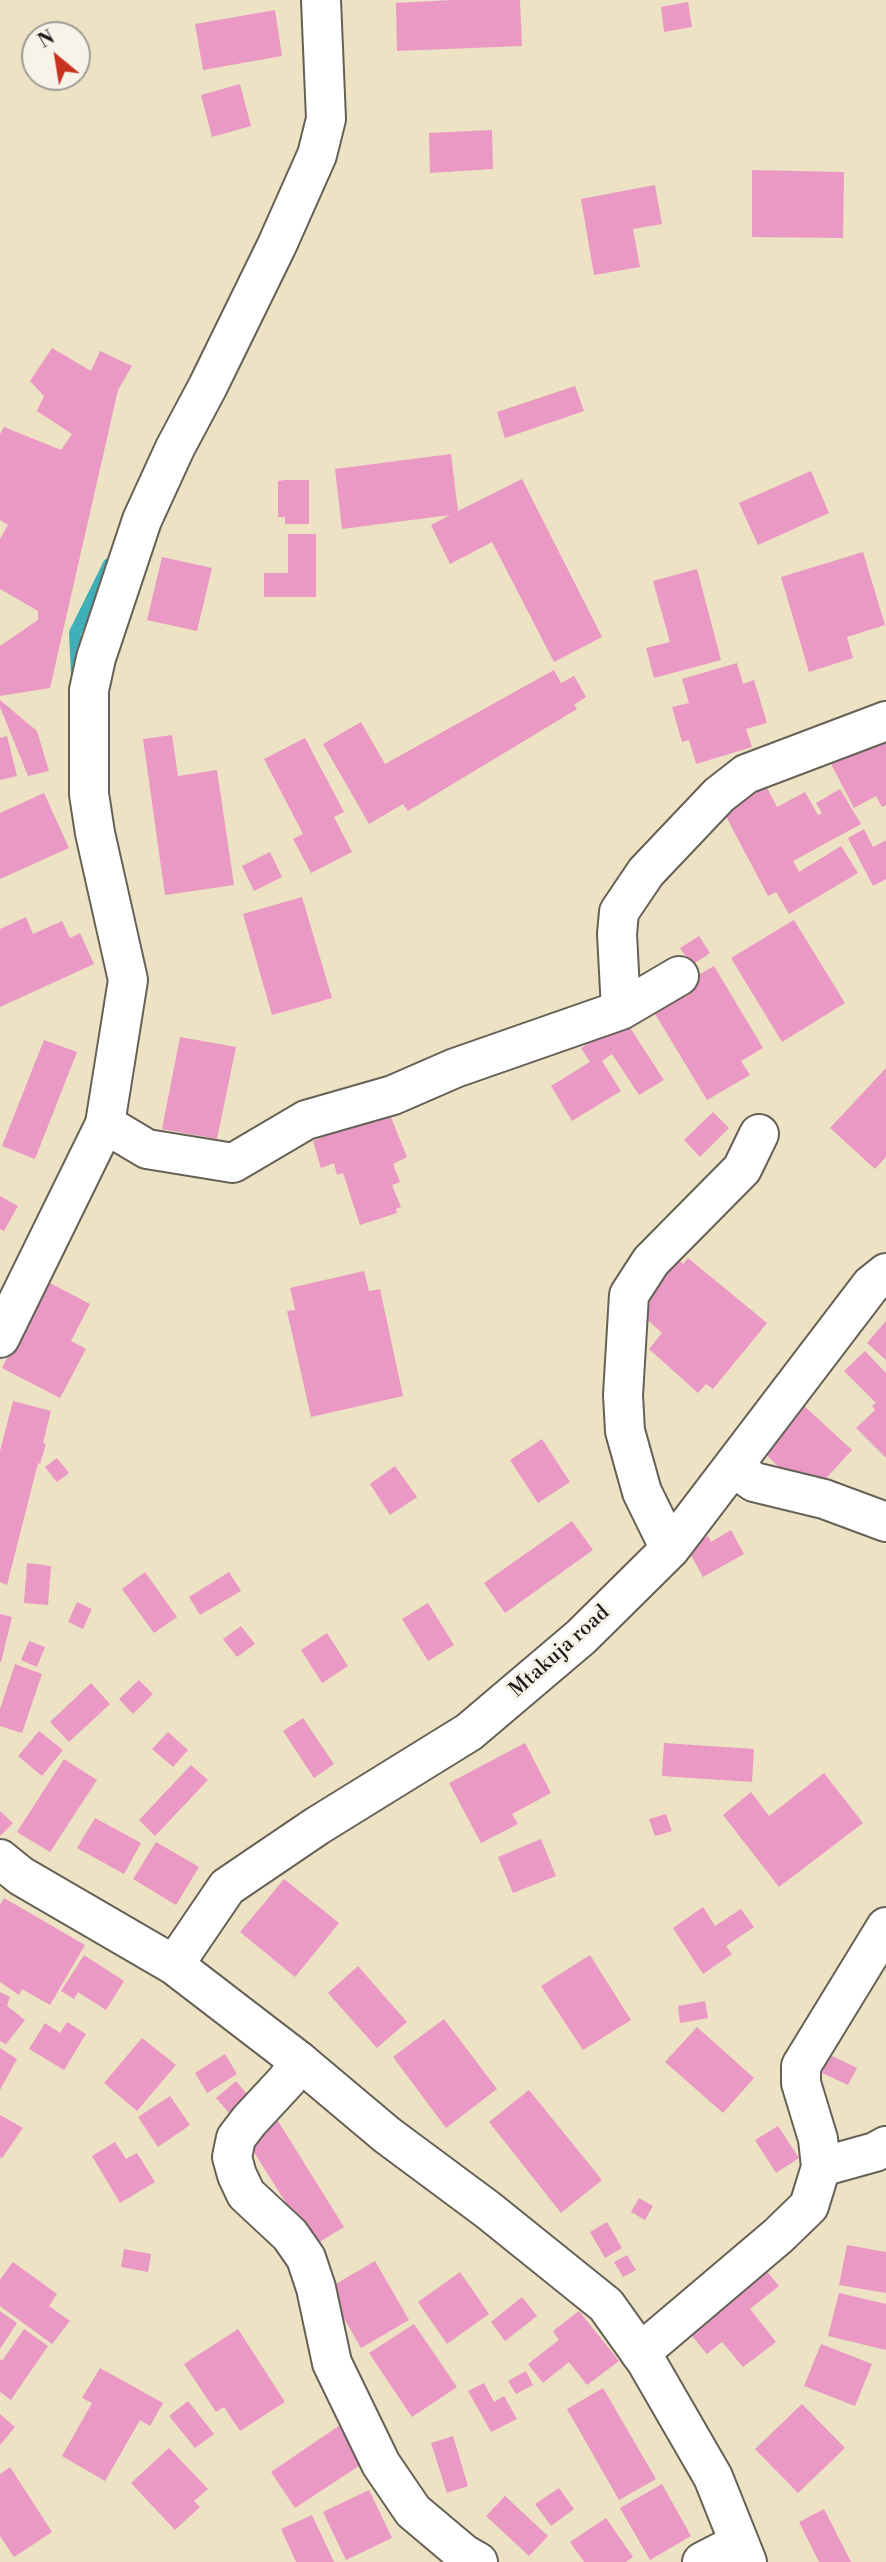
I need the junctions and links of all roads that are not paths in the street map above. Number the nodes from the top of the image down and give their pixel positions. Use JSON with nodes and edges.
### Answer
{"nodes":[{"id":1,"x":321,"y":0,"type":"edge"},
{"id":2,"x":886,"y":721,"type":"edge"},
{"id":3,"x":679,"y":976,"type":"dead end"},
{"id":4,"x":621,"y":1010,"type":"junction"},
{"id":5,"x":105,"y":1124,"type":"junction"},
{"id":6,"x":759,"y":1134,"type":"dead end"},
{"id":7,"x":886,"y":1273,"type":"edge"},
{"id":8,"x":0,"y":1338,"type":"edge"},
{"id":9,"x":733,"y":1467,"type":"junction"},
{"id":10,"x":886,"y":1522,"type":"edge"},
{"id":11,"x":670,"y":1549,"type":"junction"},
{"id":12,"x":0,"y":1859,"type":"edge"},
{"id":13,"x":886,"y":1927,"type":"edge"},
{"id":14,"x":174,"y":1965,"type":"junction"},
{"id":15,"x":299,"y":2061,"type":"junction"},
{"id":16,"x":886,"y":2146,"type":"edge"},
{"id":17,"x":821,"y":2167,"type":"junction"},
{"id":18,"x":640,"y":2353,"type":"junction"},
{"id":19,"x":743,"y":2552,"type":"edge"},
{"id":20,"x":478,"y":2562,"type":"edge"},
{"id":21,"x":702,"y":2562,"type":"edge"}],
"edges":[{"from":1,"to":5,"type":"street"},
{"from":2,"to":4,"type":"street"},
{"from":3,"to":4,"type":"street"},
{"from":4,"to":5,"type":"street"},
{"from":5,"to":8,"type":"street"},
{"from":6,"to":11,"type":"street"},
{"from":7,"to":9,"type":"street","name":"Mtakuja road"},
{"from":9,"to":10,"type":"street"},
{"from":9,"to":11,"type":"street","name":"Mtakuja road"},
{"from":11,"to":14,"type":"street","name":"Mtakuja road"},
{"from":12,"to":14,"type":"street"},
{"from":13,"to":17,"type":"street"},
{"from":14,"to":15,"type":"street"},
{"from":15,"to":18,"type":"street"},
{"from":15,"to":20,"type":"street"},
{"from":16,"to":17,"type":"street"},
{"from":17,"to":18,"type":"street"},
{"from":18,"to":19,"type":"street"},
{"from":19,"to":21,"type":"street"}]}
